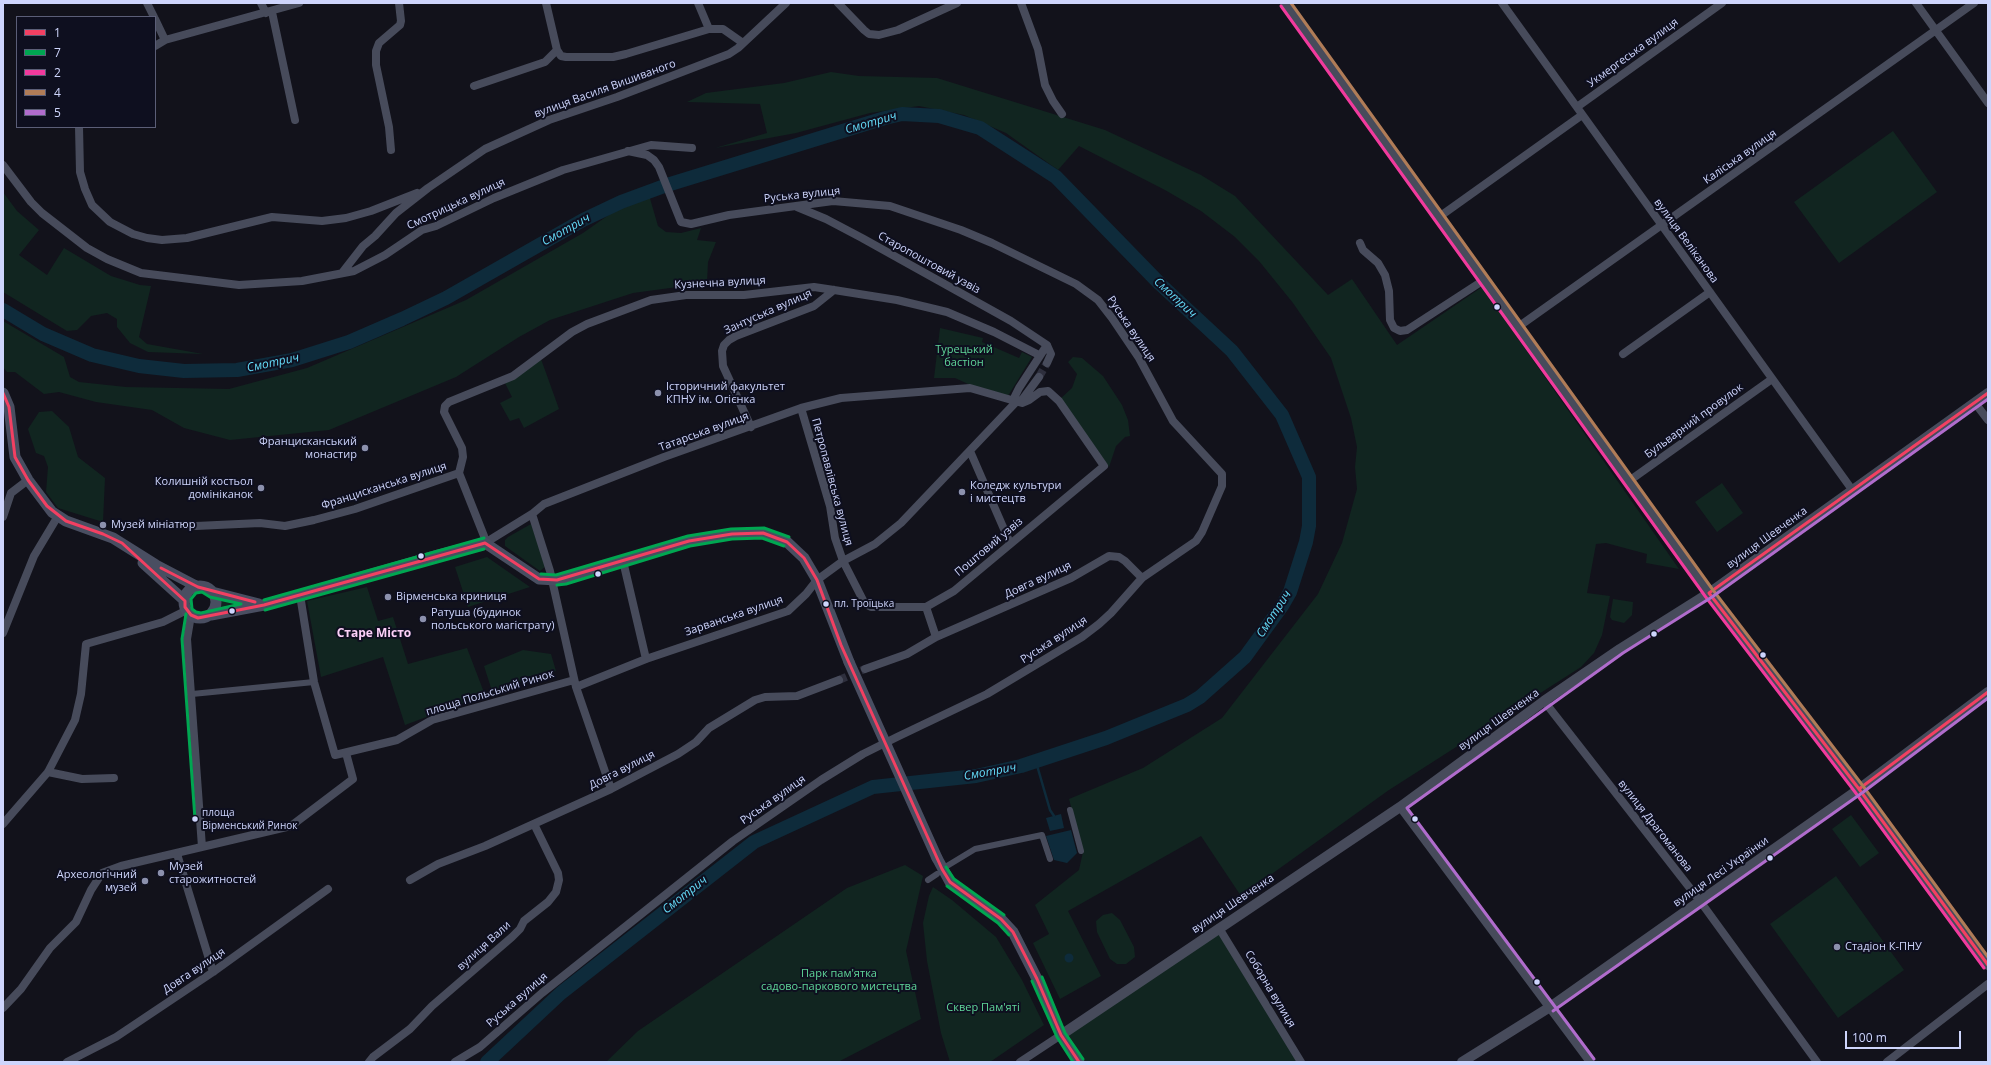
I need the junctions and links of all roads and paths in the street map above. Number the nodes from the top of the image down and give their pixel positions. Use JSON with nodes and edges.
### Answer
{"nodes":[{"id":1,"x":147,"y":3,"type":"edge"},
{"id":2,"x":261,"y":3,"type":"edge"},
{"id":3,"x":299,"y":3,"type":"edge"},
{"id":4,"x":399,"y":3,"type":"edge"},
{"id":5,"x":546,"y":3,"type":"edge"},
{"id":6,"x":698,"y":3,"type":"edge"},
{"id":7,"x":786,"y":3,"type":"edge"},
{"id":8,"x":838,"y":3,"type":"edge"},
{"id":9,"x":957,"y":3,"type":"edge"},
{"id":10,"x":1021,"y":3,"type":"edge"},
{"id":11,"x":1285,"y":3,"type":"edge"},
{"id":12,"x":1502,"y":3,"type":"edge"},
{"id":13,"x":1722,"y":3,"type":"edge"},
{"id":14,"x":1916,"y":3,"type":"edge"},
{"id":15,"x":1974,"y":3,"type":"edge"},
{"id":16,"x":269,"y":12,"type":"junction"},
{"id":17,"x":153,"y":16,"type":"edge"},
{"id":18,"x":156,"y":22,"type":"edge"},
{"id":19,"x":709,"y":29,"type":"junction"},
{"id":20,"x":1936,"y":31,"type":"junction"},
{"id":21,"x":165,"y":40,"type":"junction"},
{"id":22,"x":743,"y":43,"type":"junction"},
{"id":23,"x":156,"y":45,"type":"edge"},
{"id":24,"x":557,"y":50,"type":"junction"},
{"id":25,"x":474,"y":86,"type":"dead end"},
{"id":26,"x":1988,"y":103,"type":"edge"},
{"id":27,"x":1577,"y":107,"type":"junction"},
{"id":28,"x":1062,"y":114,"type":"dead end"},
{"id":29,"x":1582,"y":115,"type":"junction"},
{"id":30,"x":295,"y":120,"type":"dead end"},
{"id":31,"x":79,"y":128,"type":"edge"},
{"id":32,"x":692,"y":148,"type":"dead end"},
{"id":33,"x":391,"y":150,"type":"dead end"},
{"id":34,"x":628,"y":151,"type":"junction"},
{"id":35,"x":3,"y":165,"type":"edge"},
{"id":36,"x":428,"y":188,"type":"junction"},
{"id":37,"x":796,"y":207,"type":"junction"},
{"id":38,"x":1439,"y":217,"type":"junction"},
{"id":39,"x":1662,"y":226,"type":"junction"},
{"id":40,"x":1360,"y":243,"type":"dead end"},
{"id":41,"x":342,"y":273,"type":"junction"},
{"id":42,"x":1484,"y":280,"type":"junction"},
{"id":43,"x":834,"y":290,"type":"junction"},
{"id":44,"x":1710,"y":292,"type":"junction"},
{"id":45,"x":1518,"y":327,"type":"junction"},
{"id":46,"x":1047,"y":345,"type":"junction"},
{"id":47,"x":1623,"y":354,"type":"dead end"},
{"id":48,"x":1039,"y":356,"type":"junction"},
{"id":49,"x":1047,"y":363,"type":"tunnel mouth"},
{"id":50,"x":1039,"y":377,"type":"tunnel mouth"},
{"id":51,"x":1772,"y":379,"type":"junction"},
{"id":52,"x":3,"y":393,"type":"edge"},
{"id":53,"x":1988,"y":393,"type":"edge"},
{"id":54,"x":1017,"y":401,"type":"junction"},
{"id":55,"x":1975,"y":403,"type":"junction"},
{"id":56,"x":801,"y":408,"type":"junction"},
{"id":57,"x":1988,"y":420,"type":"edge"},
{"id":58,"x":751,"y":427,"type":"junction"},
{"id":59,"x":970,"y":451,"type":"junction"},
{"id":60,"x":459,"y":473,"type":"junction"},
{"id":61,"x":28,"y":480,"type":"junction"},
{"id":62,"x":1629,"y":481,"type":"junction"},
{"id":63,"x":1852,"y":491,"type":"junction"},
{"id":64,"x":532,"y":514,"type":"junction"},
{"id":65,"x":58,"y":516,"type":"junction"},
{"id":66,"x":3,"y":517,"type":"edge"},
{"id":67,"x":196,"y":526,"type":"dead end"},
{"id":68,"x":122,"y":543,"type":"junction"},
{"id":69,"x":485,"y":543,"type":"junction"},
{"id":70,"x":1010,"y":543,"type":"junction"},
{"id":71,"x":623,"y":561,"type":"junction"},
{"id":72,"x":843,"y":561,"type":"junction"},
{"id":73,"x":1142,"y":578,"type":"junction"},
{"id":74,"x":551,"y":580,"type":"junction"},
{"id":75,"x":817,"y":580,"type":"junction"},
{"id":76,"x":198,"y":587,"type":"junction"},
{"id":77,"x":212,"y":592,"type":"junction"},
{"id":78,"x":1709,"y":593,"type":"junction"},
{"id":79,"x":300,"y":595,"type":"junction"},
{"id":80,"x":264,"y":605,"type":"junction"},
{"id":81,"x":926,"y":607,"type":"junction"},
{"id":82,"x":187,"y":609,"type":"junction"},
{"id":83,"x":211,"y":615,"type":"junction"},
{"id":84,"x":3,"y":633,"type":"edge"},
{"id":85,"x":936,"y":637,"type":"junction"},
{"id":86,"x":646,"y":659,"type":"junction"},
{"id":87,"x":865,"y":669,"type":"tunnel mouth"},
{"id":88,"x":839,"y":680,"type":"tunnel mouth"},
{"id":89,"x":314,"y":682,"type":"junction"},
{"id":90,"x":575,"y":683,"type":"junction"},
{"id":91,"x":1988,"y":692,"type":"edge"},
{"id":92,"x":192,"y":694,"type":"junction"},
{"id":93,"x":1544,"y":701,"type":"junction"},
{"id":94,"x":346,"y":753,"type":"junction"},
{"id":95,"x":48,"y":772,"type":"junction"},
{"id":96,"x":114,"y":778,"type":"dead end"},
{"id":97,"x":611,"y":789,"type":"junction"},
{"id":98,"x":1859,"y":789,"type":"junction"},
{"id":99,"x":1400,"y":807,"type":"junction"},
{"id":100,"x":1070,"y":810,"type":"dead end"},
{"id":101,"x":3,"y":824,"type":"edge"},
{"id":102,"x":534,"y":824,"type":"junction"},
{"id":103,"x":202,"y":847,"type":"junction"},
{"id":104,"x":1081,"y":851,"type":"dead end"},
{"id":105,"x":177,"y":854,"type":"junction"},
{"id":106,"x":1050,"y":858,"type":"dead end"},
{"id":107,"x":940,"y":872,"type":"junction"},
{"id":108,"x":410,"y":880,"type":"dead end"},
{"id":109,"x":928,"y":880,"type":"dead end"},
{"id":110,"x":328,"y":889,"type":"dead end"},
{"id":111,"x":1700,"y":902,"type":"junction"},
{"id":112,"x":1219,"y":928,"type":"junction"},
{"id":113,"x":1988,"y":965,"type":"edge"},
{"id":114,"x":213,"y":972,"type":"junction"},
{"id":115,"x":1988,"y":984,"type":"edge"},
{"id":116,"x":1550,"y":1006,"type":"junction"},
{"id":117,"x":3,"y":1008,"type":"edge"},
{"id":118,"x":1061,"y":1035,"type":"junction"},
{"id":119,"x":67,"y":1062,"type":"edge"},
{"id":120,"x":369,"y":1062,"type":"edge"},
{"id":121,"x":455,"y":1062,"type":"edge"},
{"id":122,"x":1020,"y":1062,"type":"edge"},
{"id":123,"x":1079,"y":1062,"type":"edge"},
{"id":124,"x":1301,"y":1062,"type":"edge"},
{"id":125,"x":1462,"y":1062,"type":"edge"},
{"id":126,"x":1590,"y":1062,"type":"edge"},
{"id":127,"x":1817,"y":1062,"type":"edge"},
{"id":128,"x":1887,"y":1062,"type":"edge"}],
"edges":[{"from":1,"to":17,"type":"street"},
{"from":2,"to":16,"type":"street"},
{"from":3,"to":16,"type":"street"},
{"from":4,"to":33,"type":"street"},
{"from":5,"to":24,"type":"street"},
{"from":6,"to":19,"type":"street"},
{"from":7,"to":22,"type":"street","name":"вулиця Василя Вишиваного"},
{"from":8,"to":9,"type":"street"},
{"from":10,"to":28,"type":"street"},
{"from":11,"to":38,"type":"street"},
{"from":12,"to":27,"type":"street","name":"вулиця Веліканова"},
{"from":13,"to":27,"type":"street","name":"Укмергеська вулиця"},
{"from":14,"to":20,"type":"street"},
{"from":15,"to":20,"type":"street","name":"Каліська вулиця"},
{"from":16,"to":21,"type":"street"},
{"from":16,"to":30,"type":"street"},
{"from":18,"to":21,"type":"street"},
{"from":19,"to":22,"type":"street"},
{"from":19,"to":24,"type":"street"},
{"from":20,"to":26,"type":"street"},
{"from":20,"to":39,"type":"street","name":"Каліська вулиця"},
{"from":21,"to":23,"type":"street"},
{"from":22,"to":36,"type":"street","name":"вулиця Василя Вишиваного"},
{"from":24,"to":25,"type":"street"},
{"from":27,"to":29,"type":"street","name":"вулиця Веліканова"},
{"from":29,"to":38,"type":"street"},
{"from":29,"to":39,"type":"street","name":"вулиця Веліканова"},
{"from":31,"to":36,"type":"street"},
{"from":32,"to":34,"type":"street","name":"Смотрицька вулиця"},
{"from":34,"to":37,"type":"street","name":"Руська вулиця"},
{"from":34,"to":41,"type":"street","name":"Смотрицька вулиця"},
{"from":35,"to":41,"type":"street","name":"Смотрицька вулиця"},
{"from":36,"to":41,"type":"street","name":"вулиця Василя Вишиваного"},
{"from":37,"to":46,"type":"street","name":"Старопоштовий узвіз"},
{"from":37,"to":73,"type":"street","name":"Руська вулиця"},
{"from":38,"to":42,"type":"street"},
{"from":39,"to":44,"type":"street","name":"вулиця Веліканова"},
{"from":39,"to":45,"type":"street","name":"Каліська вулиця"},
{"from":40,"to":42,"type":"street"},
{"from":42,"to":45,"type":"street"},
{"from":43,"to":48,"type":"street","name":"Кузнечна вулиця"},
{"from":43,"to":58,"type":"street","name":"Зантуська вулиця"},
{"from":43,"to":60,"type":"street","name":"Кузнечна вулиця"},
{"from":44,"to":47,"type":"street"},
{"from":44,"to":51,"type":"street","name":"вулиця Веліканова"},
{"from":45,"to":62,"type":"street"},
{"from":46,"to":48,"type":"street"},
{"from":46,"to":49,"type":"street"},
{"from":48,"to":54,"type":"street"},
{"from":50,"to":54,"type":"street","name":"Зарванська вулиця"},
{"from":51,"to":62,"type":"street","name":"Бульварний провулок"},
{"from":51,"to":63,"type":"street","name":"вулиця Веліканова"},
{"from":52,"to":61,"type":"main road"},
{"from":53,"to":55,"type":"street","name":"вулиця Шевченка"},
{"from":54,"to":56,"type":"street","name":"Татарська вулиця"},
{"from":54,"to":59,"type":"street","name":"Зарванська вулиця"},
{"from":54,"to":70,"type":"street","name":"Поштовий узвіз"},
{"from":55,"to":57,"type":"street"},
{"from":55,"to":63,"type":"street","name":"вулиця Шевченка"},
{"from":56,"to":58,"type":"street","name":"Татарська вулиця"},
{"from":56,"to":72,"type":"street","name":"Петропавлівська вулиця"},
{"from":58,"to":64,"type":"street","name":"Татарська вулиця"},
{"from":59,"to":70,"type":"street"},
{"from":59,"to":72,"type":"street","name":"Зарванська вулиця"},
{"from":60,"to":67,"type":"street","name":"Францисканська вулиця"},
{"from":60,"to":69,"type":"street"},
{"from":61,"to":65,"type":"main road"},
{"from":61,"to":66,"type":"street"},
{"from":62,"to":78,"type":"street"},
{"from":63,"to":78,"type":"street","name":"вулиця Шевченка"},
{"from":64,"to":69,"type":"street","name":"Татарська вулиця"},
{"from":64,"to":74,"type":"street"},
{"from":65,"to":68,"type":"main road"},
{"from":65,"to":84,"type":"street"},
{"from":68,"to":76,"type":"main road"},
{"from":68,"to":82,"type":"main road"},
{"from":69,"to":74,"type":"main road"},
{"from":69,"to":79,"type":"main road"},
{"from":70,"to":81,"type":"street","name":"Поштовий узвіз"},
{"from":71,"to":74,"type":"main road"},
{"from":71,"to":75,"type":"main road"},
{"from":71,"to":86,"type":"street"},
{"from":72,"to":75,"type":"street","name":"Зарванська вулиця"},
{"from":72,"to":81,"type":"street","name":"Поштовий узвіз"},
{"from":73,"to":85,"type":"street","name":"Довга вулиця"},
{"from":73,"to":121,"type":"street","name":"Руська вулиця"},
{"from":74,"to":90,"type":"street"},
{"from":75,"to":86,"type":"street","name":"Зарванська вулиця"},
{"from":75,"to":107,"type":"main road","bridge":true},
{"from":76,"to":77,"type":"main road"},
{"from":76,"to":82,"type":"main road"},
{"from":77,"to":80,"type":"main road"},
{"from":77,"to":83,"type":"main road"},
{"from":78,"to":93,"type":"street","name":"вулиця Шевченка"},
{"from":78,"to":98,"type":"street"},
{"from":79,"to":80,"type":"main road"},
{"from":79,"to":89,"type":"street"},
{"from":80,"to":83,"type":"main road"},
{"from":81,"to":85,"type":"street"},
{"from":82,"to":83,"type":"main road"},
{"from":82,"to":92,"type":"street"},
{"from":82,"to":95,"type":"street"},
{"from":85,"to":87,"type":"street","name":"Довга вулиця"},
{"from":86,"to":90,"type":"street","name":"Зарванська вулиця"},
{"from":88,"to":97,"type":"street","name":"Довга вулиця"},
{"from":89,"to":92,"type":"street"},
{"from":89,"to":94,"type":"street"},
{"from":90,"to":94,"type":"street","name":"площа Польський Ринок"},
{"from":90,"to":97,"type":"street"},
{"from":91,"to":98,"type":"street","name":"вулиця Лесі Українки"},
{"from":92,"to":103,"type":"street"},
{"from":93,"to":99,"type":"street","name":"вулиця Шевченка"},
{"from":93,"to":111,"type":"street","name":"вулиця Драгоманова"},
{"from":94,"to":103,"type":"street"},
{"from":95,"to":96,"type":"street"},
{"from":95,"to":101,"type":"street"},
{"from":97,"to":102,"type":"street","name":"Довга вулиця"},
{"from":98,"to":111,"type":"street","name":"вулиця Лесі Українки"},
{"from":98,"to":113,"type":"street"},
{"from":99,"to":112,"type":"street","name":"вулиця Шевченка"},
{"from":99,"to":116,"type":"street"},
{"from":100,"to":104,"type":"street"},
{"from":102,"to":108,"type":"street","name":"Довга вулиця"},
{"from":102,"to":120,"type":"street","name":"вулиця Вали"},
{"from":103,"to":105,"type":"street"},
{"from":105,"to":114,"type":"street"},
{"from":105,"to":117,"type":"street"},
{"from":106,"to":107,"type":"street"},
{"from":107,"to":109,"type":"street"},
{"from":107,"to":118,"type":"main road"},
{"from":110,"to":114,"type":"street","name":"Довга вулиця"},
{"from":111,"to":116,"type":"street","name":"вулиця Лесі Українки"},
{"from":111,"to":127,"type":"street","name":"вулиця Драгоманова"},
{"from":112,"to":118,"type":"street","name":"вулиця Шевченка"},
{"from":112,"to":124,"type":"street","name":"Соборна вулиця"},
{"from":114,"to":119,"type":"street","name":"Довга вулиця"},
{"from":115,"to":128,"type":"street"},
{"from":116,"to":125,"type":"street","name":"вулиця Лесі Українки"},
{"from":116,"to":126,"type":"street"},
{"from":118,"to":122,"type":"street","name":"вулиця Шевченка"},
{"from":118,"to":123,"type":"main road"}]}
